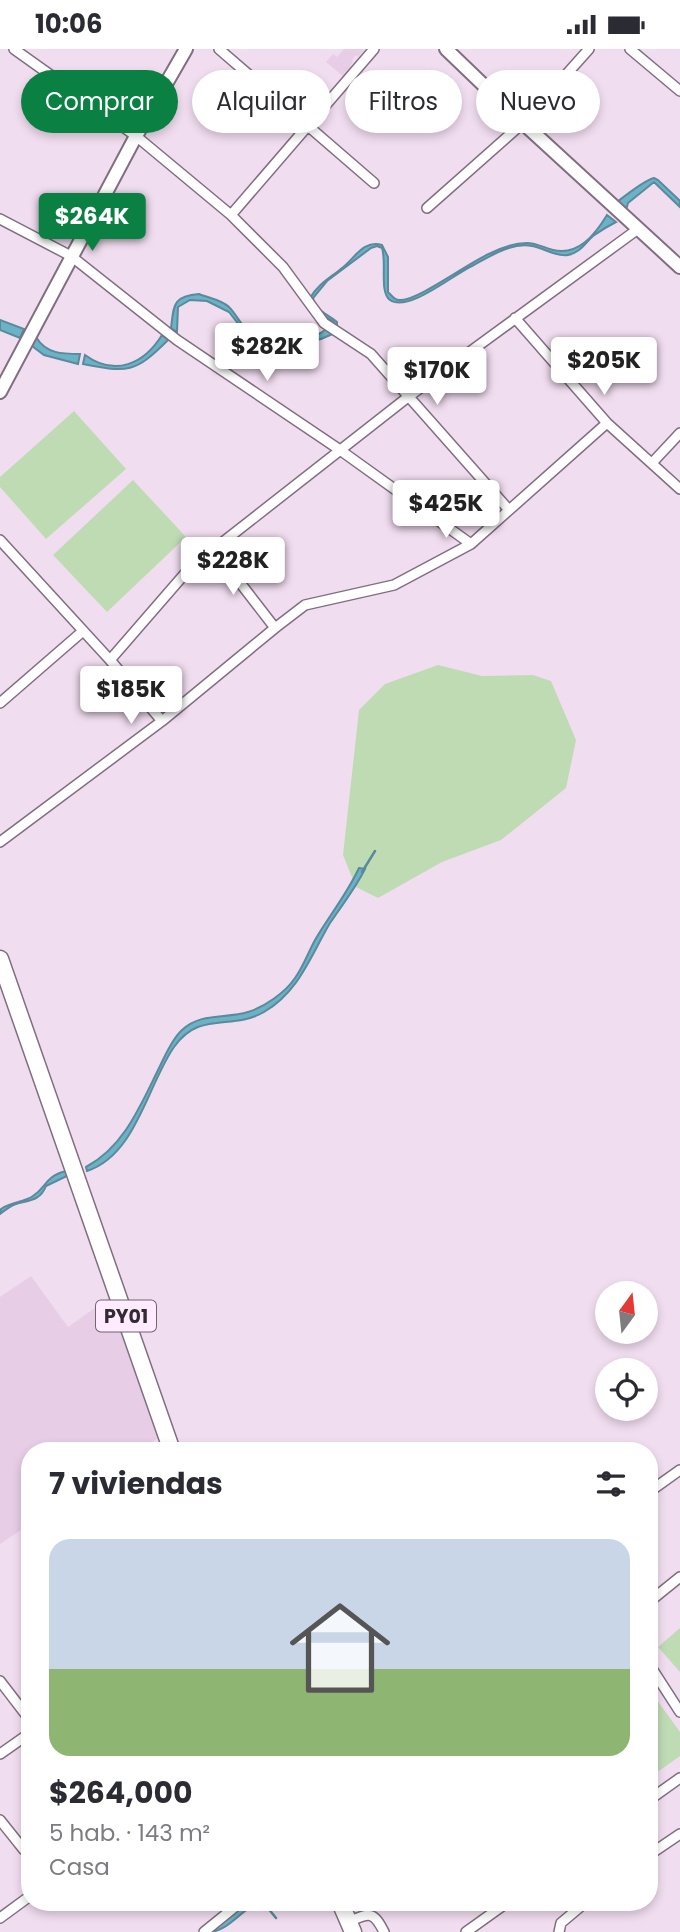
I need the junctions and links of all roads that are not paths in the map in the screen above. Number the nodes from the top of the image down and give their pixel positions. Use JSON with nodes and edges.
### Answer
{"nodes":[{"id":1,"x":14,"y":49,"type":"edge"},
{"id":2,"x":186,"y":49,"type":"edge"},
{"id":3,"x":219,"y":49,"type":"edge"},
{"id":4,"x":374,"y":49,"type":"edge"},
{"id":5,"x":446,"y":49,"type":"edge"},
{"id":6,"x":589,"y":49,"type":"edge"},
{"id":7,"x":630,"y":49,"type":"edge"},
{"id":8,"x":244,"y":70,"type":"edge"},
{"id":9,"x":570,"y":70,"type":"edge"},
{"id":10,"x":476,"y":78,"type":"edge"},
{"id":11,"x":680,"y":91,"type":"edge"},
{"id":12,"x":331,"y":99,"type":"edge"},
{"id":13,"x":302,"y":133,"type":"edge"},
{"id":14,"x":318,"y":133,"type":"edge"},
{"id":15,"x":512,"y":133,"type":"edge"},
{"id":16,"x":534,"y":133,"type":"edge"},
{"id":17,"x":136,"y":136,"type":"junction"},
{"id":18,"x":374,"y":183,"type":"dead end"},
{"id":19,"x":427,"y":208,"type":"dead end"},
{"id":20,"x":231,"y":215,"type":"junction"},
{"id":21,"x":0,"y":219,"type":"edge"},
{"id":22,"x":633,"y":225,"type":"junction"},
{"id":23,"x":71,"y":256,"type":"junction"},
{"id":24,"x":680,"y":267,"type":"edge"},
{"id":25,"x":515,"y":318,"type":"junction"},
{"id":26,"x":0,"y":392,"type":"edge"},
{"id":27,"x":408,"y":397,"type":"junction"},
{"id":28,"x":607,"y":423,"type":"junction"},
{"id":29,"x":680,"y":433,"type":"edge"},
{"id":30,"x":340,"y":450,"type":"junction"},
{"id":31,"x":652,"y":463,"type":"junction"},
{"id":32,"x":680,"y":489,"type":"edge"},
{"id":33,"x":509,"y":510,"type":"junction"},
{"id":34,"x":0,"y":540,"type":"edge"},
{"id":35,"x":471,"y":544,"type":"junction"},
{"id":36,"x":214,"y":549,"type":"junction"},
{"id":37,"x":275,"y":628,"type":"junction"},
{"id":38,"x":83,"y":631,"type":"junction"},
{"id":39,"x":110,"y":660,"type":"junction"},
{"id":40,"x":0,"y":703,"type":"edge"},
{"id":41,"x":162,"y":722,"type":"junction"},
{"id":42,"x":0,"y":842,"type":"edge"},
{"id":43,"x":0,"y":959,"type":"edge"},
{"id":44,"x":169,"y":1442,"type":"edge"},
{"id":45,"x":680,"y":1470,"type":"edge"},
{"id":46,"x":658,"y":1486,"type":"edge"},
{"id":47,"x":680,"y":1577,"type":"edge"},
{"id":48,"x":658,"y":1595,"type":"edge"},
{"id":49,"x":658,"y":1678,"type":"edge"},
{"id":50,"x":0,"y":1681,"type":"edge"},
{"id":51,"x":21,"y":1708,"type":"edge"},
{"id":52,"x":680,"y":1712,"type":"edge"},
{"id":53,"x":21,"y":1739,"type":"edge"},
{"id":54,"x":0,"y":1754,"type":"edge"},
{"id":55,"x":680,"y":1777,"type":"edge"},
{"id":56,"x":658,"y":1793,"type":"edge"},
{"id":57,"x":0,"y":1820,"type":"edge"},
{"id":58,"x":680,"y":1834,"type":"edge"},
{"id":59,"x":21,"y":1846,"type":"edge"},
{"id":60,"x":658,"y":1849,"type":"edge"},
{"id":61,"x":21,"y":1903,"type":"edge"},
{"id":62,"x":230,"y":1911,"type":"edge"},
{"id":63,"x":495,"y":1911,"type":"edge"},
{"id":64,"x":575,"y":1911,"type":"edge"},
{"id":65,"x":0,"y":1918,"type":"edge"},
{"id":66,"x":351,"y":1927,"type":"edge"},
{"id":67,"x":204,"y":1932,"type":"edge"},
{"id":68,"x":384,"y":1932,"type":"edge"},
{"id":69,"x":466,"y":1932,"type":"edge"},
{"id":70,"x":559,"y":1932,"type":"edge"}],
"edges":[{"from":1,"to":17,"type":"street"},
{"from":2,"to":17,"type":"main road"},
{"from":3,"to":8,"type":"street"},
{"from":4,"to":12,"type":"street"},
{"from":5,"to":10,"type":"main road"},
{"from":6,"to":9,"type":"street"},
{"from":7,"to":11,"type":"street"},
{"from":13,"to":20,"type":"street"},
{"from":14,"to":18,"type":"street"},
{"from":15,"to":19,"type":"street"},
{"from":16,"to":22,"type":"main road"},
{"from":17,"to":20,"type":"street"},
{"from":17,"to":23,"type":"main road"},
{"from":20,"to":27,"type":"street"},
{"from":21,"to":23,"type":"street"},
{"from":22,"to":24,"type":"main road"},
{"from":22,"to":25,"type":"street"},
{"from":23,"to":26,"type":"main road"},
{"from":23,"to":30,"type":"street"},
{"from":25,"to":27,"type":"street"},
{"from":25,"to":28,"type":"street"},
{"from":27,"to":30,"type":"street"},
{"from":27,"to":33,"type":"street"},
{"from":28,"to":31,"type":"street"},
{"from":28,"to":33,"type":"street"},
{"from":29,"to":31,"type":"street"},
{"from":30,"to":35,"type":"street"},
{"from":30,"to":36,"type":"street"},
{"from":31,"to":32,"type":"street"},
{"from":33,"to":35,"type":"street"},
{"from":34,"to":38,"type":"street"},
{"from":35,"to":37,"type":"street"},
{"from":36,"to":37,"type":"street"},
{"from":36,"to":39,"type":"street"},
{"from":37,"to":41,"type":"street"},
{"from":38,"to":39,"type":"street"},
{"from":38,"to":40,"type":"street"},
{"from":39,"to":41,"type":"street"},
{"from":41,"to":42,"type":"street"},
{"from":43,"to":44,"type":"highway","number":"PY01"},
{"from":45,"to":46,"type":"street"},
{"from":47,"to":48,"type":"street"},
{"from":49,"to":52,"type":"street"},
{"from":50,"to":51,"type":"street"},
{"from":53,"to":54,"type":"street"},
{"from":55,"to":56,"type":"street"},
{"from":57,"to":59,"type":"street"},
{"from":58,"to":60,"type":"street"},
{"from":61,"to":65,"type":"street"},
{"from":62,"to":67,"type":"street"},
{"from":63,"to":69,"type":"street"},
{"from":64,"to":70,"type":"street"},
{"from":66,"to":68,"type":"street"}]}
